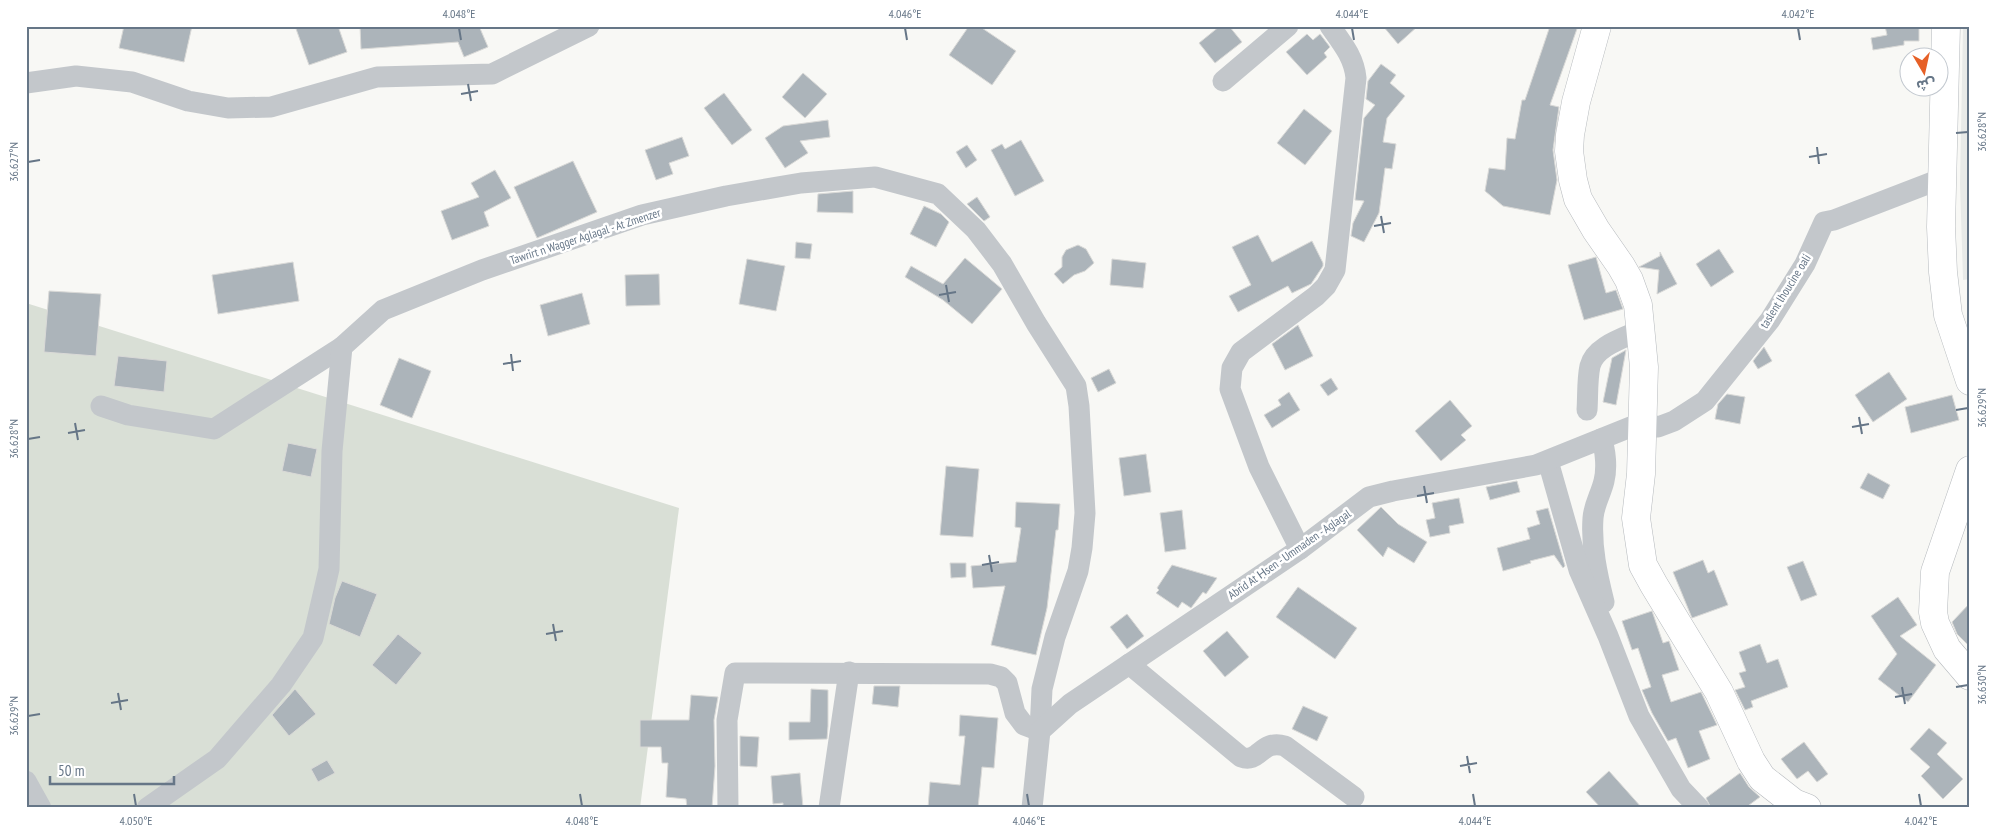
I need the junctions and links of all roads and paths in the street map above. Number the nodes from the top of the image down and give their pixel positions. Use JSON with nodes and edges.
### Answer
{"nodes":[{"id":1,"x":1288,"y":26,"type":"edge"},
{"id":2,"x":1330,"y":26,"type":"edge"},
{"id":3,"x":1597,"y":26,"type":"edge"},
{"id":4,"x":1946,"y":26,"type":"edge"},
{"id":5,"x":575,"y":29,"type":"edge"},
{"id":6,"x":1222,"y":81,"type":"dead end"},
{"id":7,"x":26,"y":83,"type":"edge"},
{"id":8,"x":1943,"y":178,"type":"junction"},
{"id":9,"x":1641,"y":330,"type":"junction"},
{"id":10,"x":342,"y":347,"type":"junction"},
{"id":11,"x":1970,"y":381,"type":"edge"},
{"id":12,"x":101,"y":406,"type":"dead end"},
{"id":13,"x":1587,"y":410,"type":"dead end"},
{"id":14,"x":1643,"y":422,"type":"junction"},
{"id":15,"x":1601,"y":440,"type":"junction"},
{"id":16,"x":1548,"y":461,"type":"junction"},
{"id":17,"x":1970,"y":470,"type":"edge"},
{"id":18,"x":1300,"y":549,"type":"junction"},
{"id":19,"x":1608,"y":636,"type":"junction"},
{"id":20,"x":1129,"y":664,"type":"junction"},
{"id":21,"x":849,"y":672,"type":"junction"},
{"id":22,"x":1970,"y":676,"type":"edge"},
{"id":23,"x":1040,"y":732,"type":"junction"},
{"id":24,"x":26,"y":781,"type":"edge"},
{"id":25,"x":1354,"y":797,"type":"dead end"},
{"id":26,"x":41,"y":808,"type":"edge"},
{"id":27,"x":147,"y":808,"type":"edge"},
{"id":28,"x":728,"y":808,"type":"edge"},
{"id":29,"x":828,"y":808,"type":"edge"},
{"id":30,"x":1032,"y":808,"type":"edge"},
{"id":31,"x":1699,"y":808,"type":"edge"},
{"id":32,"x":1807,"y":808,"type":"edge"}],
"edges":[{"from":1,"to":6,"type":"street"},
{"from":2,"to":18,"type":"street"},
{"from":3,"to":9,"type":"main road"},
{"from":4,"to":8,"type":"main road"},
{"from":5,"to":7,"type":"street"},
{"from":8,"to":11,"type":"main road"},
{"from":8,"to":14,"type":"street","name":"taslent lhoucine oali"},
{"from":9,"to":13,"type":"street"},
{"from":9,"to":14,"type":"main road"},
{"from":10,"to":12,"type":"street","name":"Tawrirt n Wagger Aglagal - At Zmenzer"},
{"from":10,"to":23,"type":"street","name":"Tawrirt n Wagger Aglagal - At Zmenzer"},
{"from":10,"to":27,"type":"street"},
{"from":14,"to":15,"type":"street","name":"Abrid At Ḥsen - Ummaden - Aglagal"},
{"from":14,"to":32,"type":"main road"},
{"from":15,"to":16,"type":"street","name":"Abrid At Ḥsen - Ummaden - Aglagal"},
{"from":15,"to":19,"type":"street"},
{"from":16,"to":18,"type":"street","name":"Abrid At Ḥsen - Ummaden - Aglagal"},
{"from":16,"to":19,"type":"street"},
{"from":17,"to":22,"type":"main road"},
{"from":18,"to":20,"type":"street","name":"Abrid At Ḥsen - Ummaden - Aglagal"},
{"from":19,"to":31,"type":"street"},
{"from":20,"to":23,"type":"street","name":"Abrid At Ḥsen - Ummaden - Aglagal"},
{"from":20,"to":25,"type":"street"},
{"from":21,"to":23,"type":"street"},
{"from":21,"to":28,"type":"street"},
{"from":21,"to":29,"type":"street"},
{"from":23,"to":30,"type":"street"},
{"from":24,"to":26,"type":"street"}]}
